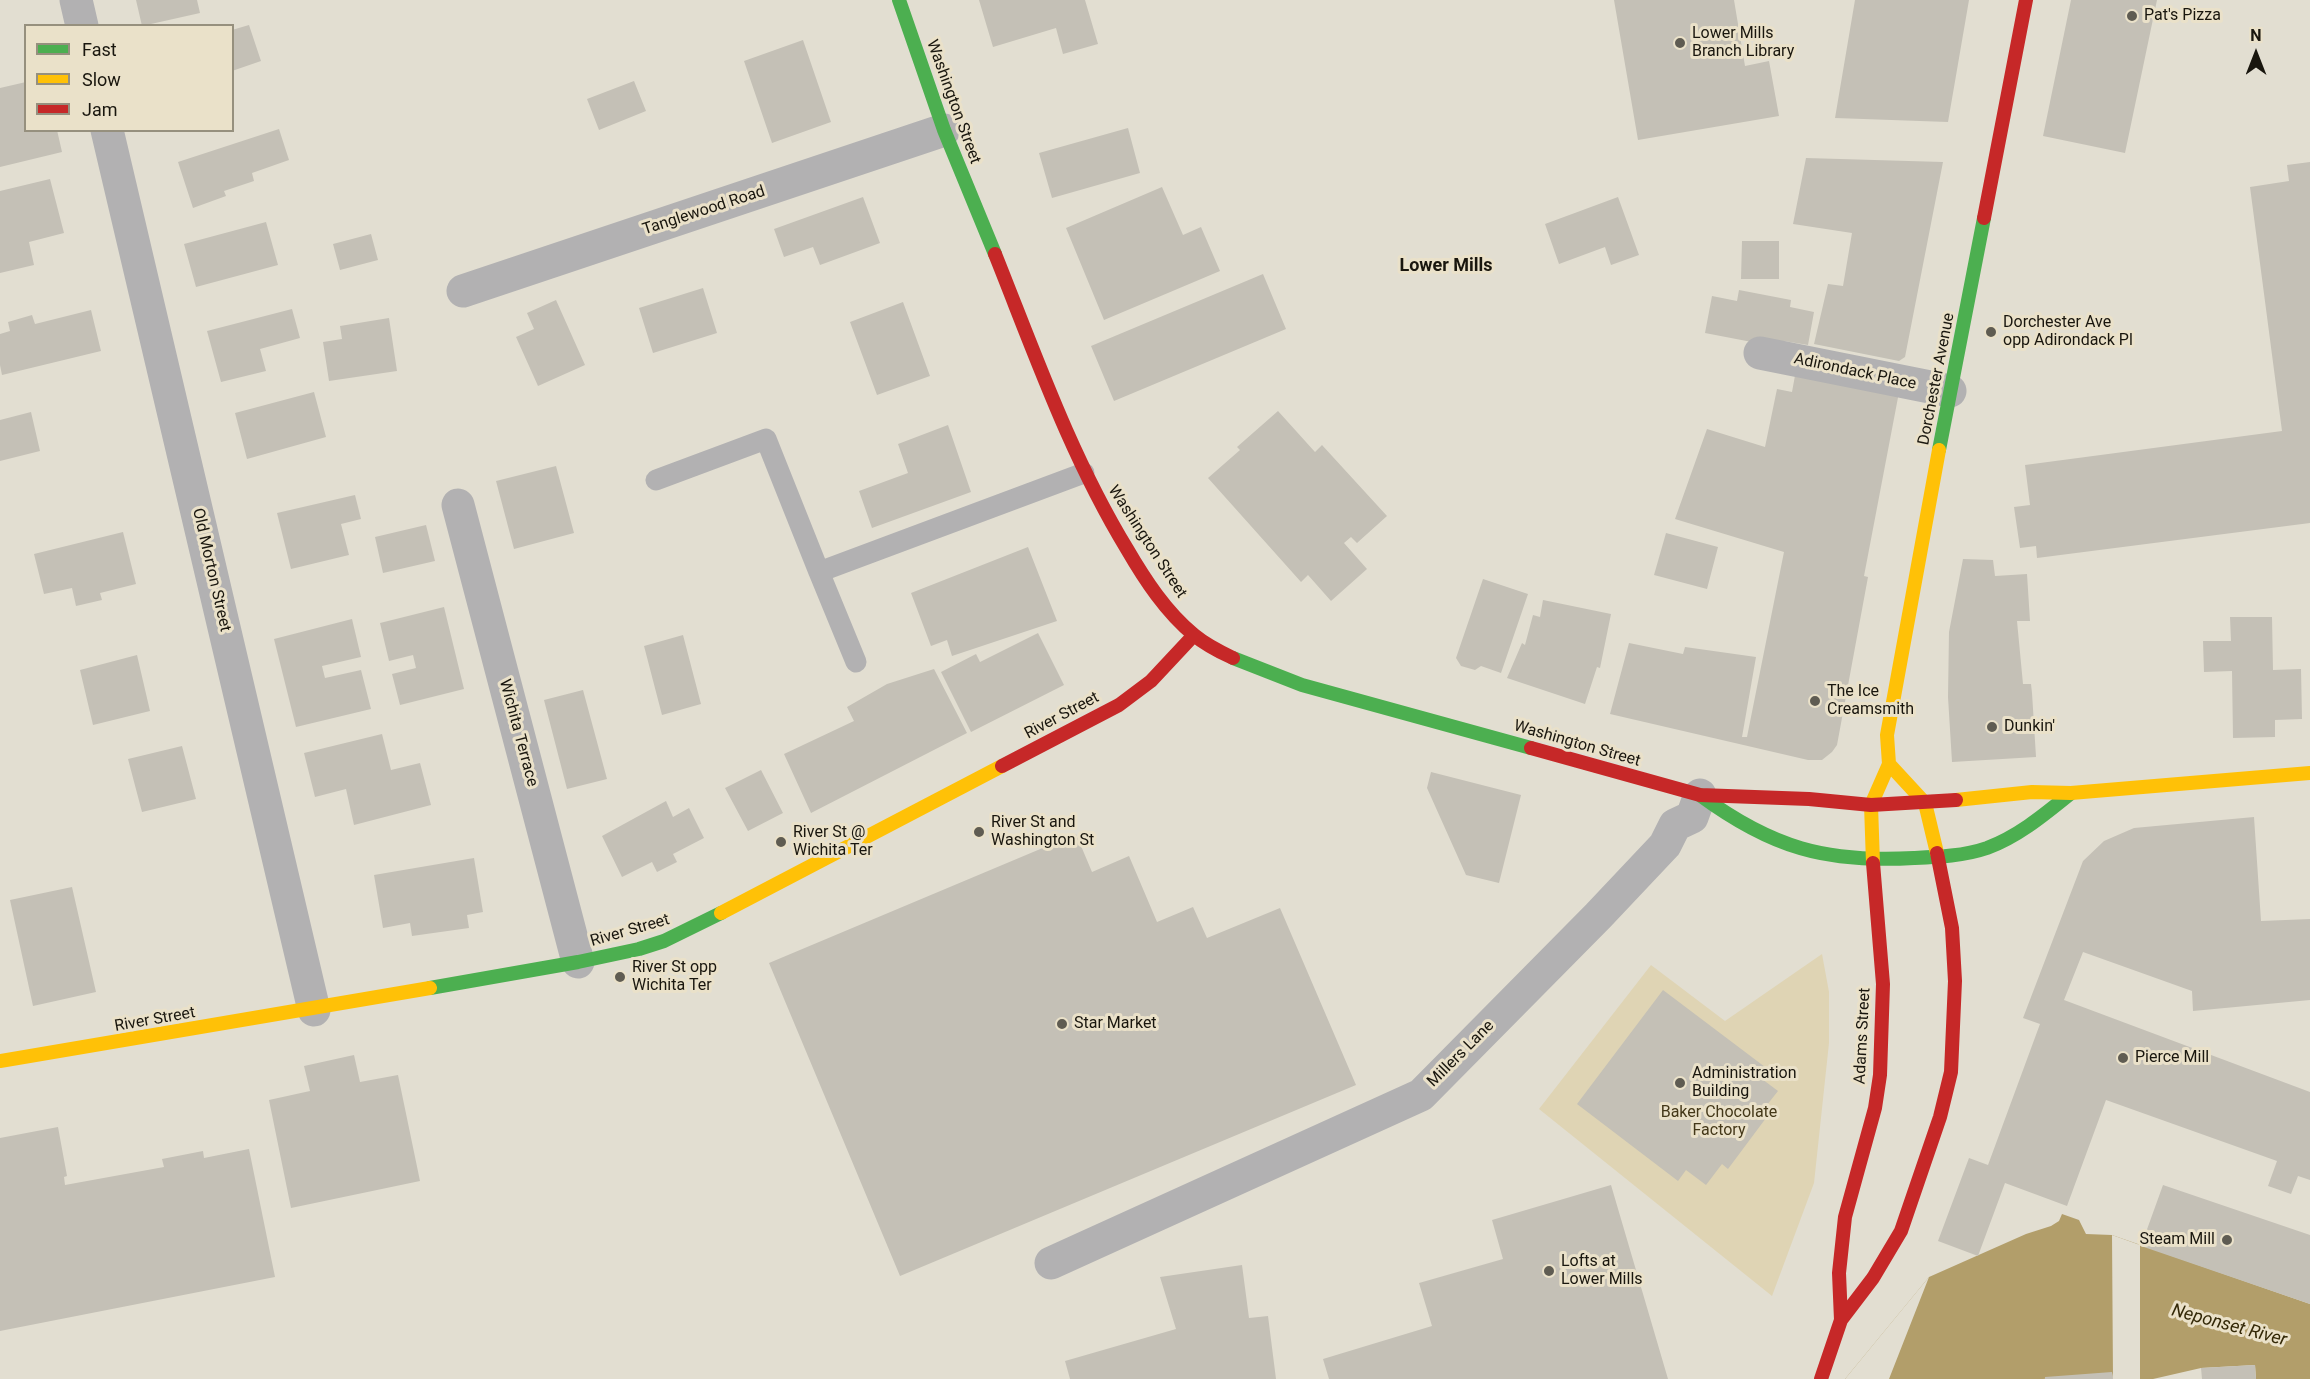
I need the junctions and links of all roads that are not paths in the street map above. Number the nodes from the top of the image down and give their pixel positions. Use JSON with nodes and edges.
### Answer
{"nodes":[{"id":1,"x":76,"y":0,"type":"edge"},
{"id":2,"x":899,"y":0,"type":"edge"},
{"id":3,"x":2026,"y":0,"type":"edge"},
{"id":4,"x":82,"y":24,"type":"edge"},
{"id":5,"x":944,"y":130,"type":"junction"},
{"id":6,"x":107,"y":132,"type":"edge"},
{"id":7,"x":463,"y":291,"type":"dead end"},
{"id":8,"x":1760,"y":353,"type":"dead end"},
{"id":9,"x":1950,"y":391,"type":"junction"},
{"id":10,"x":1084,"y":473,"type":"junction"},
{"id":11,"x":656,"y":480,"type":"dead end"},
{"id":12,"x":458,"y":505,"type":"dead end"},
{"id":13,"x":819,"y":572,"type":"junction"},
{"id":14,"x":1194,"y":635,"type":"junction"},
{"id":15,"x":856,"y":662,"type":"dead end"},
{"id":16,"x":1889,"y":764,"type":"junction"},
{"id":17,"x":2310,"y":773,"type":"edge"},
{"id":18,"x":2071,"y":793,"type":"junction"},
{"id":19,"x":1700,"y":795,"type":"junction"},
{"id":20,"x":1925,"y":803,"type":"junction"},
{"id":21,"x":1871,"y":805,"type":"junction"},
{"id":22,"x":1938,"y":856,"type":"junction"},
{"id":23,"x":1873,"y":859,"type":"junction"},
{"id":24,"x":578,"y":962,"type":"junction"},
{"id":25,"x":314,"y":1010,"type":"junction"},
{"id":26,"x":0,"y":1061,"type":"edge"},
{"id":27,"x":1051,"y":1263,"type":"dead end"},
{"id":28,"x":1841,"y":1320,"type":"junction"},
{"id":29,"x":1821,"y":1379,"type":"edge"}],
"edges":[{"from":1,"to":4,"type":"street"},
{"from":2,"to":5,"type":"main road","name":"Washington Street"},
{"from":3,"to":9,"type":"main road","name":"Dorchester Avenue"},
{"from":5,"to":7,"type":"street","name":"Tanglewood Road"},
{"from":5,"to":10,"type":"main road","name":"Washington Street"},
{"from":6,"to":25,"type":"street","name":"Old Morton Street"},
{"from":8,"to":9,"type":"street","name":"Adirondack Place"},
{"from":9,"to":16,"type":"main road","name":"Dorchester Avenue"},
{"from":10,"to":13,"type":"lane"},
{"from":10,"to":14,"type":"main road","name":"Washington Street"},
{"from":11,"to":13,"type":"lane"},
{"from":12,"to":24,"type":"street","name":"Wichita Terrace"},
{"from":13,"to":15,"type":"lane"},
{"from":14,"to":19,"type":"main road","name":"Washington Street"},
{"from":14,"to":24,"type":"main road","name":"River Street"},
{"from":16,"to":20,"type":"main road"},
{"from":16,"to":21,"type":"main road","name":"Dorchester Avenue"},
{"from":17,"to":18,"type":"main road"},
{"from":18,"to":20,"type":"main road"},
{"from":18,"to":22,"type":"main road"},
{"from":19,"to":21,"type":"main road","name":"Washington Street"},
{"from":19,"to":23,"type":"main road","name":"Washington Street"},
{"from":19,"to":27,"type":"street","name":"Millers Lane"},
{"from":20,"to":21,"type":"main road"},
{"from":20,"to":22,"type":"main road","name":"Adams Street"},
{"from":21,"to":23,"type":"main road","name":"Adams Street"},
{"from":22,"to":23,"type":"main road","name":"Washington Street"},
{"from":22,"to":28,"type":"main road","name":"Adams Street"},
{"from":23,"to":28,"type":"main road","name":"Adams Street"},
{"from":24,"to":25,"type":"main road","name":"River Street"},
{"from":25,"to":26,"type":"main road","name":"River Street"},
{"from":28,"to":29,"type":"main road","name":"Adams Street"}]}
